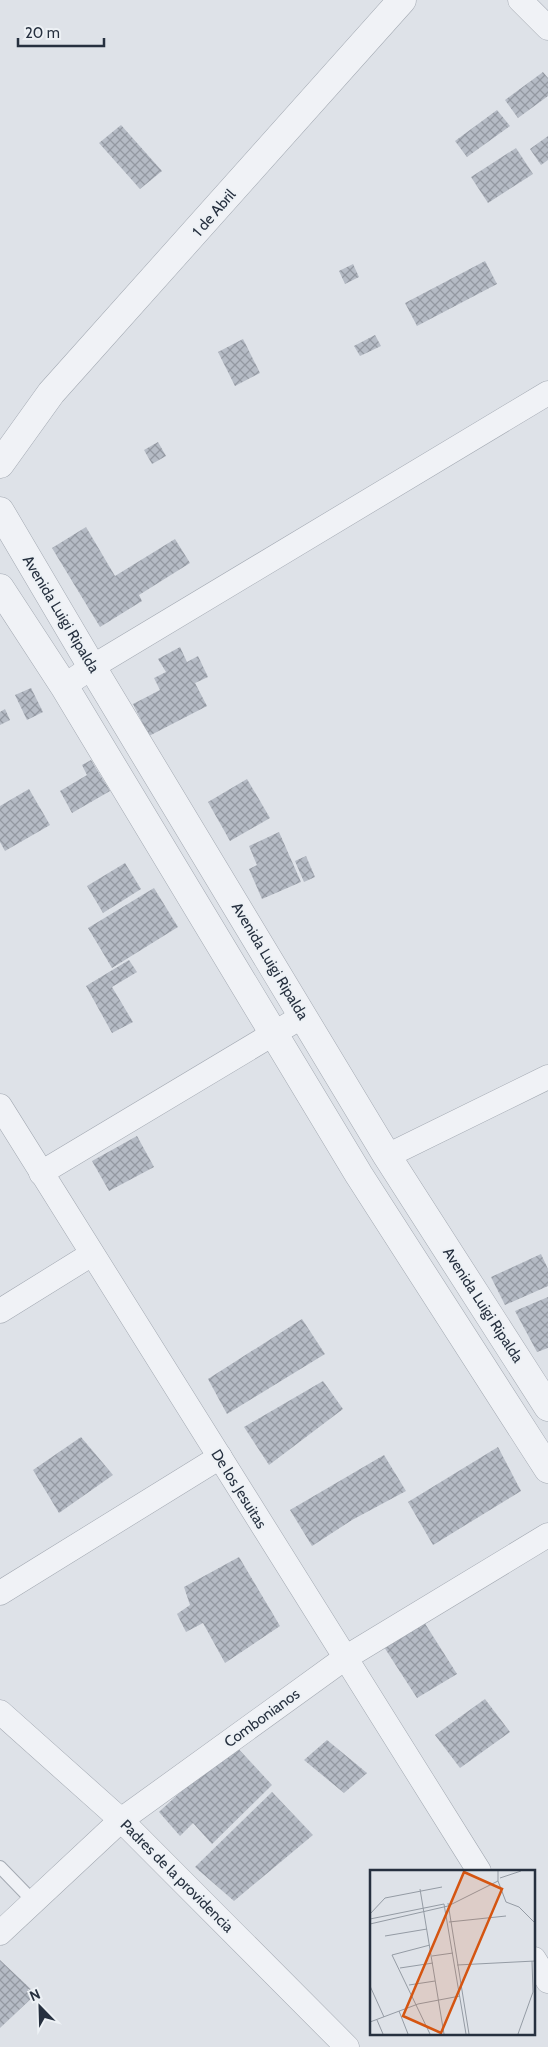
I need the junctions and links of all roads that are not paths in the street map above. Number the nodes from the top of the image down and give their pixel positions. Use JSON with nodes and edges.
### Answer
{"nodes":[{"id":1,"x":402,"y":0,"type":"edge"},
{"id":2,"x":520,"y":0,"type":"edge"},
{"id":3,"x":548,"y":28,"type":"edge"},
{"id":4,"x":548,"y":392,"type":"edge"},
{"id":5,"x":28,"y":427,"type":"junction"},
{"id":6,"x":0,"y":439,"type":"edge"},
{"id":7,"x":0,"y":464,"type":"edge"},
{"id":8,"x":0,"y":511,"type":"edge"},
{"id":9,"x":0,"y":588,"type":"edge"},
{"id":10,"x":92,"y":667,"type":"junction"},
{"id":11,"x":64,"y":686,"type":"junction"},
{"id":12,"x":303,"y":1016,"type":"junction"},
{"id":13,"x":274,"y":1033,"type":"junction"},
{"id":14,"x":548,"y":1077,"type":"edge"},
{"id":15,"x":0,"y":1106,"type":"edge"},
{"id":16,"x":387,"y":1156,"type":"junction"},
{"id":17,"x":41,"y":1173,"type":"junction"},
{"id":18,"x":92,"y":1254,"type":"junction"},
{"id":19,"x":0,"y":1311,"type":"edge"},
{"id":20,"x":548,"y":1406,"type":"edge"},
{"id":21,"x":220,"y":1457,"type":"junction"},
{"id":22,"x":548,"y":1469,"type":"edge"},
{"id":23,"x":548,"y":1536,"type":"edge"},
{"id":24,"x":0,"y":1594,"type":"edge"},
{"id":25,"x":345,"y":1658,"type":"junction"},
{"id":26,"x":0,"y":1712,"type":"edge"},
{"id":27,"x":121,"y":1820,"type":"junction"},
{"id":28,"x":0,"y":1867,"type":"edge"},
{"id":29,"x":478,"y":1870,"type":"edge"},
{"id":30,"x":34,"y":1902,"type":"junction"},
{"id":31,"x":0,"y":1934,"type":"edge"},
{"id":32,"x":536,"y":1962,"type":"edge"},
{"id":33,"x":548,"y":1981,"type":"edge"},
{"id":34,"x":347,"y":2047,"type":"edge"}],
"edges":[{"from":1,"to":5,"type":"street","name":"1 de Abril"},
{"from":2,"to":3,"type":"street"},
{"from":4,"to":10,"type":"street"},
{"from":5,"to":6,"type":"street"},
{"from":5,"to":7,"type":"street","name":"1 de Abril"},
{"from":8,"to":10,"type":"street","name":"Avenida Luigi Ripalda"},
{"from":9,"to":11,"type":"street"},
{"from":10,"to":11,"type":"street"},
{"from":10,"to":12,"type":"street","name":"Avenida Luigi Ripalda"},
{"from":11,"to":13,"type":"street"},
{"from":12,"to":13,"type":"street"},
{"from":12,"to":16,"type":"street","name":"Avenida Luigi Ripalda"},
{"from":13,"to":17,"type":"street"},
{"from":13,"to":22,"type":"street"},
{"from":14,"to":16,"type":"street"},
{"from":15,"to":17,"type":"street","name":"De los Jesuitas"},
{"from":16,"to":20,"type":"street","name":"Avenida Luigi Ripalda"},
{"from":17,"to":18,"type":"street","name":"De los Jesuitas"},
{"from":18,"to":19,"type":"street"},
{"from":18,"to":21,"type":"street","name":"De los Jesuitas"},
{"from":21,"to":24,"type":"street"},
{"from":21,"to":25,"type":"street","name":"De los Jesuitas"},
{"from":23,"to":25,"type":"street","name":"Combonianos"},
{"from":25,"to":27,"type":"street","name":"Combonianos"},
{"from":25,"to":29,"type":"street","name":"De los Jesuitas"},
{"from":26,"to":27,"type":"street","name":"Padres de la providencia"},
{"from":27,"to":30,"type":"street","name":"Combonianos"},
{"from":27,"to":34,"type":"street","name":"Padres de la providencia"},
{"from":28,"to":30,"type":"lane"},
{"from":30,"to":31,"type":"street","name":"Combonianos"},
{"from":32,"to":33,"type":"street"}]}
